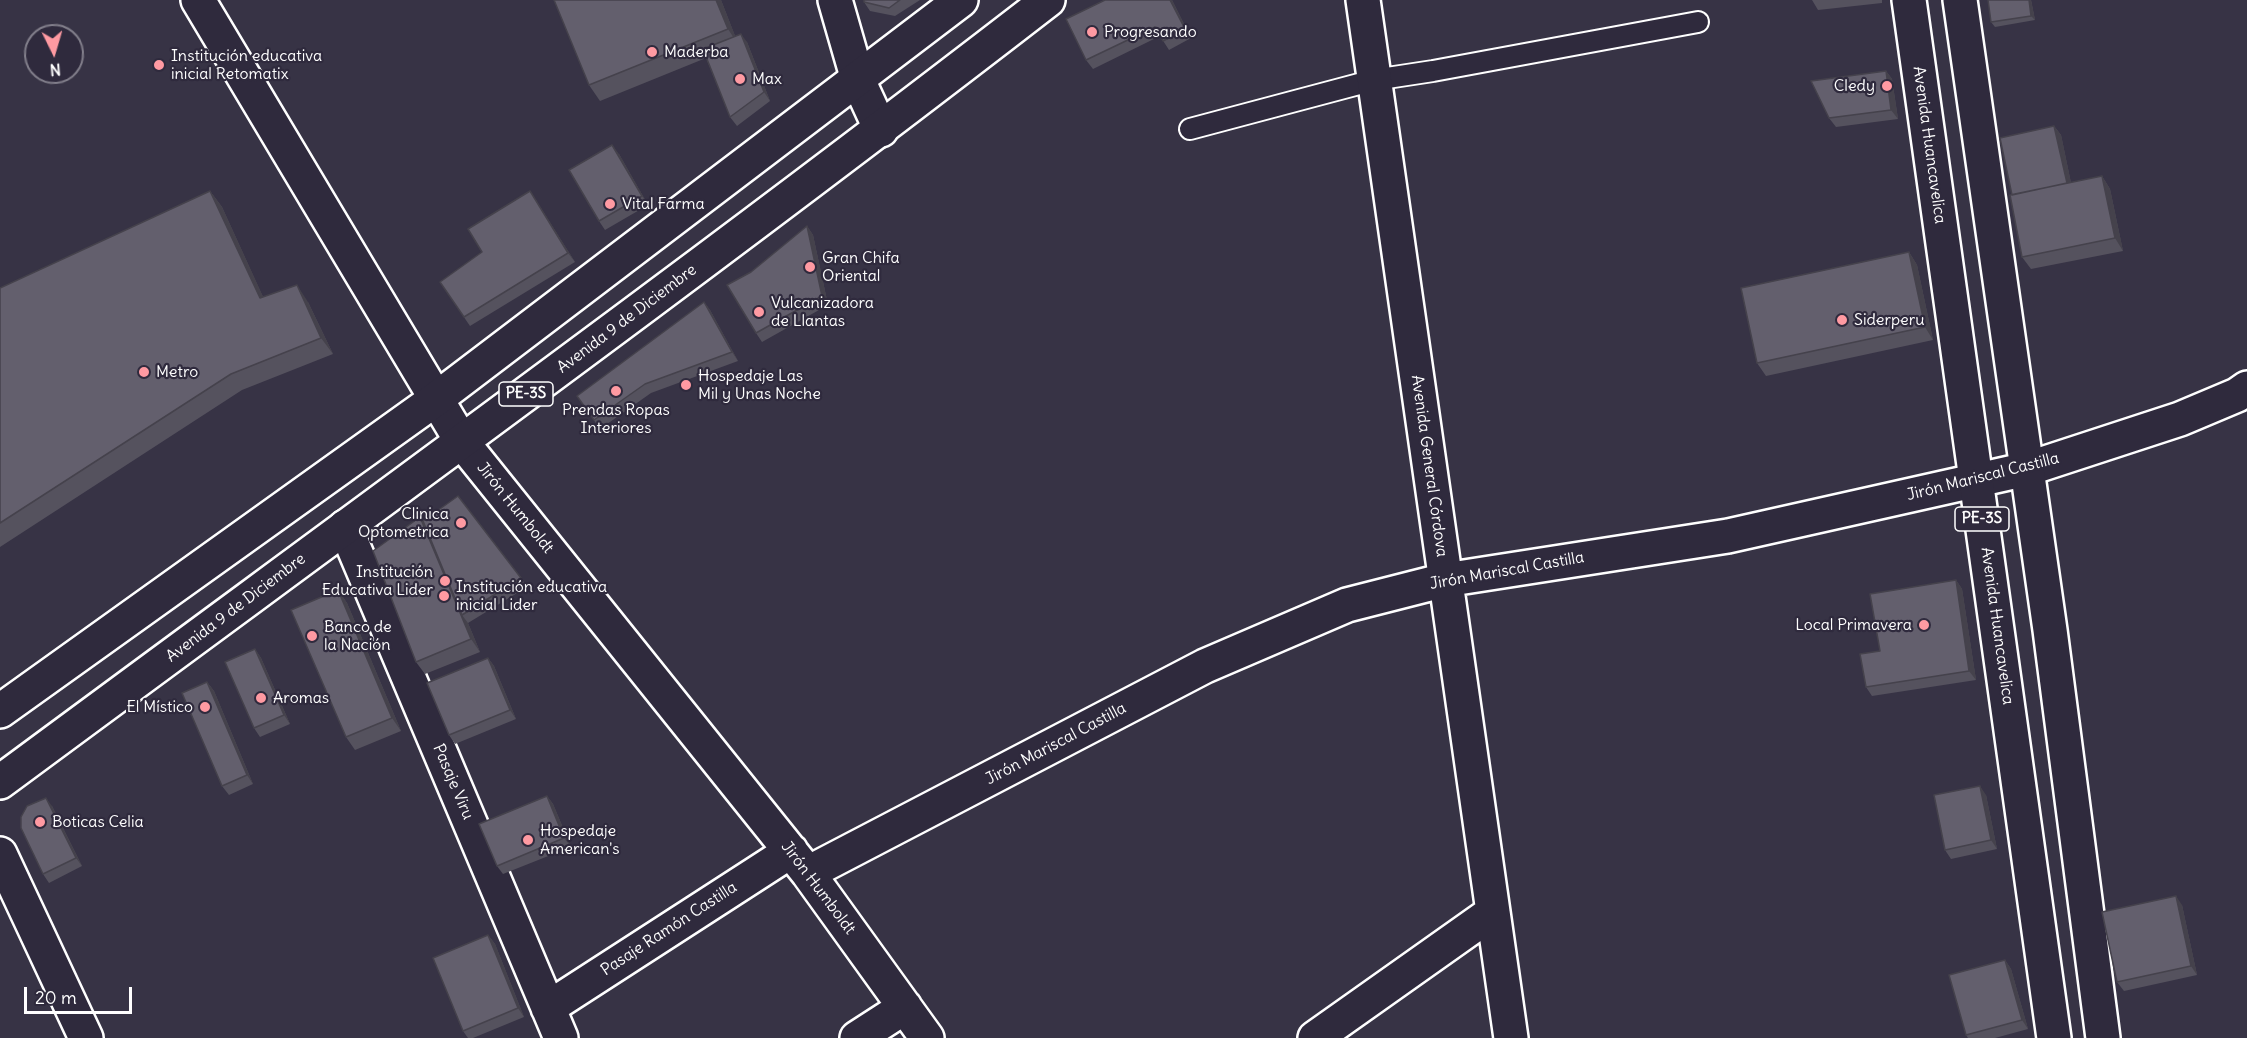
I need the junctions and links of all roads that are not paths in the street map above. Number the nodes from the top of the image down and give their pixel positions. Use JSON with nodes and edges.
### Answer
{"nodes":[{"id":1,"x":198,"y":0,"type":"edge"},
{"id":2,"x":835,"y":0,"type":"edge"},
{"id":3,"x":961,"y":0,"type":"edge"},
{"id":4,"x":1048,"y":0,"type":"edge"},
{"id":5,"x":1363,"y":0,"type":"edge"},
{"id":6,"x":1909,"y":0,"type":"edge"},
{"id":7,"x":1960,"y":0,"type":"edge"},
{"id":8,"x":1698,"y":22,"type":"dead end"},
{"id":9,"x":858,"y":80,"type":"junction"},
{"id":10,"x":1374,"y":80,"type":"junction"},
{"id":11,"x":1190,"y":129,"type":"dead end"},
{"id":12,"x":881,"y":130,"type":"junction"},
{"id":13,"x":2247,"y":388,"type":"edge"},
{"id":14,"x":436,"y":399,"type":"junction"},
{"id":15,"x":462,"y":442,"type":"junction"},
{"id":16,"x":2027,"y":469,"type":"junction"},
{"id":17,"x":1976,"y":481,"type":"junction"},
{"id":18,"x":345,"y":527,"type":"junction"},
{"id":19,"x":1445,"y":580,"type":"junction"},
{"id":20,"x":0,"y":711,"type":"edge"},
{"id":21,"x":0,"y":782,"type":"edge"},
{"id":22,"x":0,"y":854,"type":"edge"},
{"id":23,"x":799,"y":862,"type":"junction"},
{"id":24,"x":1493,"y":912,"type":"junction"},
{"id":25,"x":904,"y":1007,"type":"junction"},
{"id":26,"x":548,"y":1008,"type":"junction"},
{"id":27,"x":86,"y":1038,"type":"edge"},
{"id":28,"x":561,"y":1038,"type":"edge"},
{"id":29,"x":857,"y":1038,"type":"edge"},
{"id":30,"x":927,"y":1038,"type":"edge"},
{"id":31,"x":1315,"y":1038,"type":"edge"},
{"id":32,"x":1511,"y":1038,"type":"edge"},
{"id":33,"x":2054,"y":1038,"type":"edge"},
{"id":34,"x":2103,"y":1038,"type":"edge"}],
"edges":[{"from":1,"to":14,"type":"main road","name":"Jirón Humboldt"},
{"from":2,"to":9,"type":"main road"},
{"from":3,"to":9,"type":"main road","number":"PE-3S"},
{"from":4,"to":12,"type":"main road","name":"Avenida 9 de Diciembre","number":"PE-3S"},
{"from":5,"to":10,"type":"main road","name":"Avenida General Córdova"},
{"from":6,"to":17,"type":"main road","name":"Avenida Huancavelica","number":"PE-3S"},
{"from":7,"to":16,"type":"main road","number":"PE-3S"},
{"from":8,"to":10,"type":"lane"},
{"from":9,"to":12,"type":"main road"},
{"from":9,"to":14,"type":"main road","number":"PE-3S"},
{"from":10,"to":11,"type":"lane"},
{"from":10,"to":19,"type":"main road","name":"Avenida General Córdova"},
{"from":12,"to":15,"type":"main road","name":"Avenida 9 de Diciembre","number":"PE-3S"},
{"from":13,"to":16,"type":"main road","name":"Jirón Mariscal Castilla"},
{"from":14,"to":15,"type":"main road","name":"Jirón Humboldt"},
{"from":14,"to":20,"type":"main road","number":"PE-3S"},
{"from":15,"to":18,"type":"main road","name":"Avenida 9 de Diciembre","number":"PE-3S"},
{"from":15,"to":23,"type":"main road","name":"Jirón Humboldt"},
{"from":16,"to":17,"type":"main road","name":"Jirón Mariscal Castilla"},
{"from":16,"to":34,"type":"main road","number":"PE-3S"},
{"from":17,"to":19,"type":"main road","name":"Jirón Mariscal Castilla"},
{"from":17,"to":33,"type":"main road","name":"Avenida Huancavelica","number":"PE-3S"},
{"from":18,"to":21,"type":"main road","name":"Avenida 9 de Diciembre","number":"PE-3S"},
{"from":18,"to":26,"type":"main road","name":"Pasaje Viru"},
{"from":19,"to":23,"type":"main road","name":"Jirón Mariscal Castilla"},
{"from":19,"to":24,"type":"main road","name":"Avenida General Córdova"},
{"from":22,"to":27,"type":"main road"},
{"from":23,"to":25,"type":"main road","name":"Jirón Humboldt"},
{"from":23,"to":26,"type":"main road","name":"Pasaje Ramón Castilla"},
{"from":24,"to":31,"type":"main road"},
{"from":24,"to":32,"type":"main road","name":"Avenida General Córdova"},
{"from":25,"to":29,"type":"main road"},
{"from":25,"to":30,"type":"main road","name":"Jirón Humboldt"},
{"from":26,"to":28,"type":"main road","name":"Pasaje Viru"}]}
